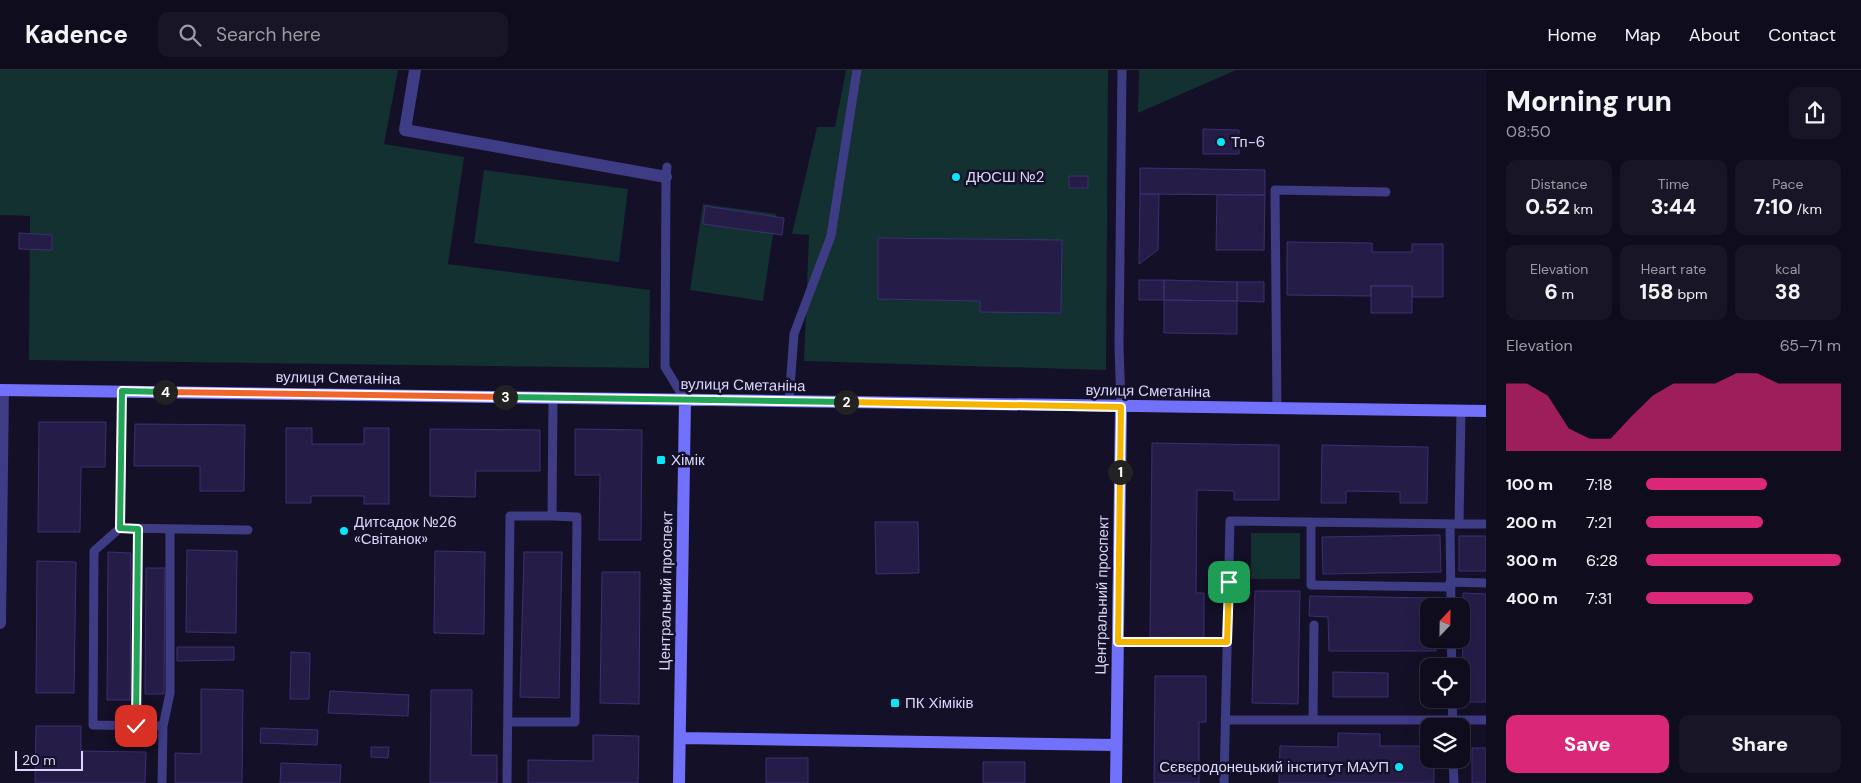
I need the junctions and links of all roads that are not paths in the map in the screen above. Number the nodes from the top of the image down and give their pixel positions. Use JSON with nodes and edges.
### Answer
{"nodes":[{"id":1,"x":415,"y":70,"type":"edge"},
{"id":2,"x":857,"y":70,"type":"edge"},
{"id":3,"x":1122,"y":70,"type":"edge"},
{"id":4,"x":666,"y":172,"type":"joint"},
{"id":5,"x":1386,"y":192,"type":"dead end"},
{"id":6,"x":1,"y":390,"type":"edge"},
{"id":7,"x":122,"y":391,"type":"junction"},
{"id":8,"x":554,"y":398,"type":"junction"},
{"id":9,"x":685,"y":400,"type":"junction"},
{"id":10,"x":789,"y":402,"type":"junction"},
{"id":11,"x":1121,"y":407,"type":"junction"},
{"id":12,"x":1277,"y":409,"type":"junction"},
{"id":13,"x":1461,"y":411,"type":"junction"},
{"id":14,"x":1486,"y":411,"type":"edge"},
{"id":15,"x":552,"y":516,"type":"junction"},
{"id":16,"x":1311,"y":522,"type":"junction"},
{"id":17,"x":1455,"y":524,"type":"junction"},
{"id":18,"x":1486,"y":524,"type":"edge"},
{"id":19,"x":120,"y":528,"type":"junction"},
{"id":20,"x":138,"y":529,"type":"junction"},
{"id":21,"x":170,"y":529,"type":"junction"},
{"id":22,"x":248,"y":530,"type":"dead end"},
{"id":23,"x":1486,"y":583,"type":"edge"},
{"id":24,"x":1450,"y":584,"type":"junction"},
{"id":25,"x":1451,"y":598,"type":"edge"},
{"id":26,"x":0,"y":624,"type":"edge"},
{"id":27,"x":1314,"y":624,"type":"dead end"},
{"id":28,"x":1118,"y":642,"type":"junction"},
{"id":29,"x":1227,"y":642,"type":"junction"},
{"id":30,"x":1225,"y":720,"type":"junction"},
{"id":31,"x":1313,"y":720,"type":"junction"},
{"id":32,"x":1486,"y":720,"type":"edge"},
{"id":33,"x":1470,"y":721,"type":"edge"},
{"id":34,"x":508,"y":722,"type":"junction"},
{"id":35,"x":1420,"y":722,"type":"edge"},
{"id":36,"x":136,"y":726,"type":"junction"},
{"id":37,"x":163,"y":726,"type":"junction"},
{"id":38,"x":680,"y":738,"type":"junction"},
{"id":39,"x":1116,"y":745,"type":"junction"},
{"id":40,"x":1453,"y":768,"type":"edge"},
{"id":41,"x":162,"y":783,"type":"edge"},
{"id":42,"x":507,"y":783,"type":"edge"},
{"id":43,"x":679,"y":783,"type":"edge"},
{"id":44,"x":1116,"y":783,"type":"edge"},
{"id":45,"x":1224,"y":783,"type":"edge"},
{"id":46,"x":1454,"y":783,"type":"edge"}],
"edges":[{"from":1,"to":4,"type":"street"},
{"from":2,"to":10,"type":"lane"},
{"from":3,"to":11,"type":"lane"},
{"from":4,"to":9,"type":"lane"},
{"from":5,"to":12,"type":"lane"},
{"from":6,"to":7,"type":"street","name":"вулиця Сметаніна"},
{"from":6,"to":26,"type":"street"},
{"from":7,"to":8,"type":"street","name":"вулиця Сметаніна"},
{"from":7,"to":19,"type":"lane"},
{"from":8,"to":9,"type":"street","name":"вулиця Сметаніна"},
{"from":8,"to":15,"type":"lane"},
{"from":9,"to":10,"type":"street","name":"вулиця Сметаніна"},
{"from":9,"to":38,"type":"street","name":"Центральний проспект"},
{"from":10,"to":11,"type":"street","name":"вулиця Сметаніна"},
{"from":11,"to":12,"type":"street","name":"вулиця Сметаніна"},
{"from":11,"to":28,"type":"street","name":"Центральний проспект"},
{"from":12,"to":13,"type":"street","name":"вулиця Сметаніна"},
{"from":13,"to":14,"type":"street","name":"вулиця Сметаніна"},
{"from":13,"to":17,"type":"lane"},
{"from":15,"to":34,"type":"lane"},
{"from":15,"to":34,"type":"lane"},
{"from":16,"to":17,"type":"lane"},
{"from":16,"to":24,"type":"lane"},
{"from":16,"to":29,"type":"lane"},
{"from":17,"to":18,"type":"lane"},
{"from":17,"to":24,"type":"lane"},
{"from":19,"to":20,"type":"lane"},
{"from":19,"to":36,"type":"lane"},
{"from":20,"to":21,"type":"lane"},
{"from":20,"to":36,"type":"lane"},
{"from":21,"to":22,"type":"lane"},
{"from":21,"to":37,"type":"lane"},
{"from":23,"to":24,"type":"lane"},
{"from":24,"to":25,"type":"lane"},
{"from":27,"to":31,"type":"lane"},
{"from":28,"to":29,"type":"lane"},
{"from":28,"to":39,"type":"street","name":"Центральний проспект"},
{"from":29,"to":30,"type":"lane"},
{"from":30,"to":31,"type":"lane"},
{"from":30,"to":45,"type":"lane"},
{"from":31,"to":35,"type":"lane"},
{"from":32,"to":33,"type":"lane"},
{"from":34,"to":42,"type":"lane"},
{"from":36,"to":37,"type":"lane"},
{"from":37,"to":41,"type":"lane"},
{"from":38,"to":39,"type":"street"},
{"from":38,"to":43,"type":"street","name":"Центральний проспект"},
{"from":39,"to":44,"type":"street","name":"Центральний проспект"},
{"from":40,"to":46,"type":"lane"}]}
